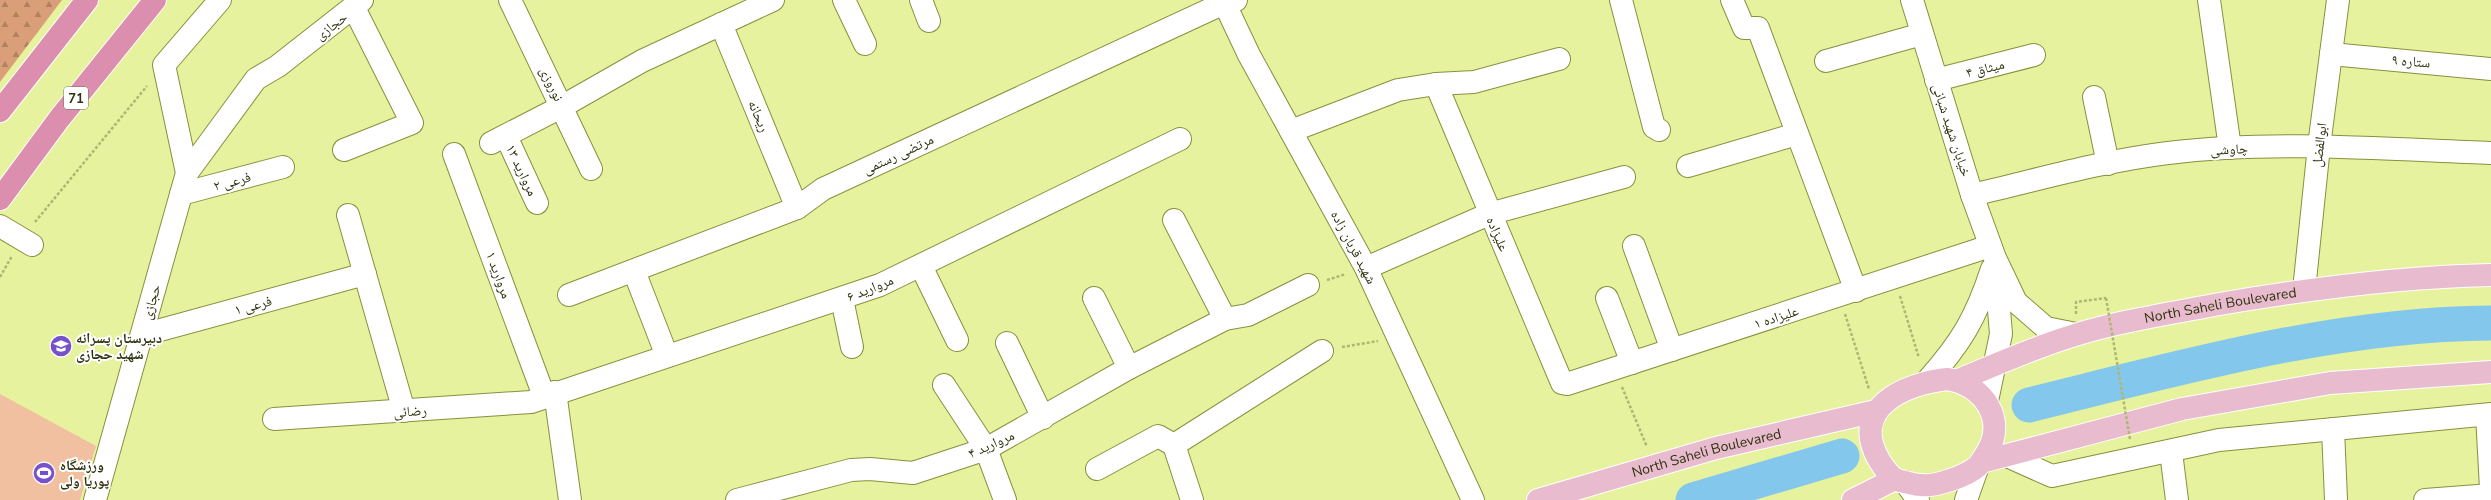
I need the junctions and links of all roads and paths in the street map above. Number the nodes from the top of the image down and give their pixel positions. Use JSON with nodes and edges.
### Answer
{"nodes":[{"id":1,"x":87,"y":0,"type":"edge"},
{"id":2,"x":155,"y":0,"type":"edge"},
{"id":3,"x":220,"y":0,"type":"edge"},
{"id":4,"x":510,"y":0,"type":"edge"},
{"id":5,"x":844,"y":0,"type":"edge"},
{"id":6,"x":920,"y":0,"type":"edge"},
{"id":7,"x":1621,"y":0,"type":"edge"},
{"id":8,"x":1732,"y":0,"type":"edge"},
{"id":9,"x":1912,"y":0,"type":"edge"},
{"id":10,"x":2209,"y":0,"type":"edge"},
{"id":11,"x":2338,"y":0,"type":"edge"},
{"id":12,"x":1227,"y":1,"type":"edge"},
{"id":13,"x":764,"y":2,"type":"edge"},
{"id":14,"x":358,"y":4,"type":"edge"},
{"id":15,"x":929,"y":21,"type":"dead end"},
{"id":16,"x":721,"y":24,"type":"junction"},
{"id":17,"x":1922,"y":34,"type":"junction"},
{"id":18,"x":865,"y":44,"type":"dead end"},
{"id":19,"x":2331,"y":54,"type":"junction"},
{"id":20,"x":2034,"y":55,"type":"dead end"},
{"id":21,"x":1559,"y":59,"type":"dead end"},
{"id":22,"x":1826,"y":61,"type":"dead end"},
{"id":23,"x":164,"y":65,"type":"junction"},
{"id":24,"x":2491,"y":69,"type":"edge"},
{"id":25,"x":1936,"y":80,"type":"junction"},
{"id":26,"x":1436,"y":84,"type":"junction"},
{"id":27,"x":2094,"y":97,"type":"dead end"},
{"id":28,"x":563,"y":106,"type":"junction"},
{"id":29,"x":0,"y":111,"type":"edge"},
{"id":30,"x":1659,"y":130,"type":"dead end"},
{"id":31,"x":1291,"y":131,"type":"junction"},
{"id":32,"x":1797,"y":134,"type":"junction"},
{"id":33,"x":1180,"y":139,"type":"dead end"},
{"id":34,"x":2319,"y":146,"type":"junction"},
{"id":35,"x":2230,"y":148,"type":"junction"},
{"id":36,"x":344,"y":150,"type":"dead end"},
{"id":37,"x":2491,"y":153,"type":"edge"},
{"id":38,"x":454,"y":154,"type":"dead end"},
{"id":39,"x":2108,"y":164,"type":"junction"},
{"id":40,"x":1688,"y":166,"type":"dead end"},
{"id":41,"x":283,"y":167,"type":"dead end"},
{"id":42,"x":591,"y":169,"type":"dead end"},
{"id":43,"x":187,"y":173,"type":"junction"},
{"id":44,"x":1624,"y":177,"type":"dead end"},
{"id":45,"x":181,"y":194,"type":"junction"},
{"id":46,"x":1972,"y":195,"type":"junction"},
{"id":47,"x":0,"y":199,"type":"edge"},
{"id":48,"x":537,"y":203,"type":"dead end"},
{"id":49,"x":797,"y":208,"type":"junction"},
{"id":50,"x":1489,"y":214,"type":"junction"},
{"id":51,"x":348,"y":215,"type":"dead end"},
{"id":52,"x":1174,"y":220,"type":"dead end"},
{"id":53,"x":0,"y":226,"type":"edge"},
{"id":54,"x":27,"y":242,"type":"junction"},
{"id":55,"x":1634,"y":246,"type":"dead end"},
{"id":56,"x":1993,"y":252,"type":"junction"},
{"id":57,"x":921,"y":266,"type":"junction"},
{"id":58,"x":1366,"y":268,"type":"junction"},
{"id":59,"x":634,"y":272,"type":"junction"},
{"id":60,"x":365,"y":274,"type":"junction"},
{"id":61,"x":2491,"y":275,"type":"edge"},
{"id":62,"x":0,"y":277,"type":"edge"},
{"id":63,"x":1894,"y":278,"type":"junction"},
{"id":64,"x":1308,"y":286,"type":"joint"},
{"id":65,"x":2304,"y":290,"type":"junction"},
{"id":66,"x":1847,"y":294,"type":"junction"},
{"id":67,"x":570,"y":295,"type":"dead end"},
{"id":68,"x":1094,"y":298,"type":"dead end"},
{"id":69,"x":1607,"y":298,"type":"dead end"},
{"id":70,"x":842,"y":299,"type":"junction"},
{"id":71,"x":2076,"y":302,"type":"dead end"},
{"id":72,"x":1225,"y":319,"type":"junction"},
{"id":73,"x":2076,"y":334,"type":"junction"},
{"id":74,"x":142,"y":335,"type":"junction"},
{"id":75,"x":1398,"y":337,"type":"junction"},
{"id":76,"x":956,"y":340,"type":"dead end"},
{"id":77,"x":1007,"y":343,"type":"dead end"},
{"id":78,"x":852,"y":347,"type":"dead end"},
{"id":79,"x":1672,"y":350,"type":"junction"},
{"id":80,"x":1322,"y":351,"type":"joint"},
{"id":81,"x":667,"y":356,"type":"junction"},
{"id":82,"x":1995,"y":365,"type":"junction"},
{"id":83,"x":1623,"y":366,"type":"junction"},
{"id":84,"x":1129,"y":368,"type":"junction"},
{"id":85,"x":2491,"y":372,"type":"edge"},
{"id":86,"x":1959,"y":380,"type":"junction"},
{"id":87,"x":1927,"y":381,"type":"junction"},
{"id":88,"x":1562,"y":383,"type":"joint"},
{"id":89,"x":944,"y":385,"type":"dead end"},
{"id":90,"x":550,"y":394,"type":"junction"},
{"id":91,"x":1986,"y":401,"type":"junction"},
{"id":92,"x":1876,"y":411,"type":"junction"},
{"id":93,"x":404,"y":412,"type":"junction"},
{"id":94,"x":2489,"y":415,"type":"edge"},
{"id":95,"x":1043,"y":418,"type":"junction"},
{"id":96,"x":274,"y":419,"type":"dead end"},
{"id":97,"x":2333,"y":429,"type":"junction"},
{"id":98,"x":2130,"y":439,"type":"dead end"},
{"id":99,"x":1174,"y":445,"type":"junction"},
{"id":100,"x":986,"y":449,"type":"junction"},
{"id":101,"x":2171,"y":452,"type":"junction"},
{"id":102,"x":2007,"y":456,"type":"junction"},
{"id":103,"x":1980,"y":464,"type":"junction"},
{"id":104,"x":1654,"y":466,"type":"junction"},
{"id":105,"x":1097,"y":470,"type":"dead end"},
{"id":106,"x":1900,"y":480,"type":"junction"},
{"id":107,"x":2491,"y":489,"type":"edge"},
{"id":108,"x":2491,"y":495,"type":"edge"},
{"id":109,"x":96,"y":500,"type":"edge"},
{"id":110,"x":570,"y":500,"type":"edge"},
{"id":111,"x":736,"y":500,"type":"edge"},
{"id":112,"x":1005,"y":500,"type":"edge"},
{"id":113,"x":1192,"y":500,"type":"edge"},
{"id":114,"x":1473,"y":500,"type":"edge"},
{"id":115,"x":1538,"y":500,"type":"edge"},
{"id":116,"x":1853,"y":500,"type":"edge"},
{"id":117,"x":1918,"y":500,"type":"edge"},
{"id":118,"x":1966,"y":500,"type":"edge"},
{"id":119,"x":2177,"y":500,"type":"edge"},
{"id":120,"x":2336,"y":500,"type":"edge"},
{"id":121,"x":2425,"y":500,"type":"edge"}],
"edges":[{"from":1,"to":29,"type":"highway"},
{"from":2,"to":47,"type":"highway","number":"71"},
{"from":3,"to":23,"type":"street"},
{"from":4,"to":28,"type":"street","name":"نوروزی"},
{"from":5,"to":18,"type":"street"},
{"from":6,"to":15,"type":"street"},
{"from":7,"to":30,"type":"street"},
{"from":8,"to":32,"type":"street"},
{"from":9,"to":17,"type":"street","name":"خیابان شهید شبانی"},
{"from":10,"to":35,"type":"street"},
{"from":11,"to":19,"type":"street","name":"ابوالفضل"},
{"from":12,"to":31,"type":"street","name":"شهید قربان زاده"},
{"from":12,"to":49,"type":"street","name":"مرتضی رستمی"},
{"from":13,"to":16,"type":"street"},
{"from":14,"to":36,"type":"street"},
{"from":14,"to":43,"type":"street","name":"حجازی"},
{"from":16,"to":28,"type":"street"},
{"from":16,"to":49,"type":"street","name":"ریحانه"},
{"from":17,"to":22,"type":"street"},
{"from":17,"to":25,"type":"street","name":"خیابان شهید شبانی"},
{"from":19,"to":24,"type":"street","name":"ستاره ۹"},
{"from":19,"to":34,"type":"street","name":"ابوالفضل"},
{"from":20,"to":25,"type":"street","name":"میثاق ۴"},
{"from":21,"to":26,"type":"street"},
{"from":23,"to":43,"type":"street","name":"حجازی"},
{"from":23,"to":54,"type":"path"},
{"from":25,"to":46,"type":"street","name":"خیابان شهید شبانی"},
{"from":26,"to":31,"type":"street"},
{"from":26,"to":50,"type":"street","name":"علیزاده"},
{"from":27,"to":39,"type":"street"},
{"from":28,"to":42,"type":"street","name":"نوروزی"},
{"from":28,"to":48,"type":"street","name":"مروارید ۱۳"},
{"from":31,"to":58,"type":"street","name":"شهید قربان زاده"},
{"from":32,"to":40,"type":"street"},
{"from":32,"to":66,"type":"street"},
{"from":33,"to":57,"type":"street","name":"مروارید ۶"},
{"from":34,"to":35,"type":"street","name":"چاوشی"},
{"from":34,"to":37,"type":"street","name":"چاوشی"},
{"from":34,"to":65,"type":"street","name":"ابوالفضل"},
{"from":35,"to":39,"type":"street","name":"چاوشی"},
{"from":38,"to":90,"type":"street","name":"مروارید ۱"},
{"from":39,"to":46,"type":"street","name":"چاوشی"},
{"from":41,"to":45,"type":"street","name":"فرعی ۲"},
{"from":43,"to":45,"type":"street","name":"حجازی"},
{"from":44,"to":50,"type":"street"},
{"from":45,"to":74,"type":"street","name":"حجازی"},
{"from":46,"to":56,"type":"street","name":"خیابان شهید شبانی"},
{"from":49,"to":59,"type":"street","name":"مرتضی رستمی"},
{"from":50,"to":58,"type":"street"},
{"from":50,"to":88,"type":"street","name":"علیزاده"},
{"from":51,"to":60,"type":"street"},
{"from":52,"to":72,"type":"street"},
{"from":53,"to":54,"type":"street"},
{"from":54,"to":62,"type":"path"},
{"from":55,"to":79,"type":"street"},
{"from":56,"to":63,"type":"street","name":"علیزاده ۱"},
{"from":56,"to":73,"type":"street","name":"خیابان شهید شبانی"},
{"from":56,"to":82,"type":"street","name":"خیابان شهید شبانی"},
{"from":56,"to":87,"type":"street"},
{"from":57,"to":70,"type":"street","name":"مروارید ۶"},
{"from":57,"to":76,"type":"street"},
{"from":58,"to":64,"type":"path"},
{"from":58,"to":75,"type":"street","name":"شهید قربان زاده"},
{"from":59,"to":67,"type":"street","name":"مرتضی رستمی"},
{"from":59,"to":81,"type":"street"},
{"from":60,"to":74,"type":"street","name":"فرعی ۱"},
{"from":60,"to":93,"type":"street"},
{"from":61,"to":65,"type":"main road","name":"North Saheli Boulevared"},
{"from":63,"to":66,"type":"street","name":"علیزاده ۱"},
{"from":63,"to":87,"type":"path"},
{"from":64,"to":72,"type":"street","name":"مروارید ۴"},
{"from":65,"to":73,"type":"main road","name":"North Saheli Boulevared"},
{"from":66,"to":79,"type":"street","name":"علیزاده ۱"},
{"from":66,"to":92,"type":"path"},
{"from":68,"to":84,"type":"street"},
{"from":69,"to":83,"type":"street"},
{"from":70,"to":78,"type":"street"},
{"from":70,"to":81,"type":"street","name":"مروارید ۶"},
{"from":71,"to":98,"type":"path","bridge":true},
{"from":72,"to":84,"type":"street","name":"مروارید ۴"},
{"from":73,"to":82,"type":"main road","name":"North Saheli Boulevared"},
{"from":74,"to":109,"type":"street","name":"حجازی"},
{"from":75,"to":80,"type":"path"},
{"from":75,"to":114,"type":"street","name":"شهید قربان زاده"},
{"from":77,"to":95,"type":"street"},
{"from":79,"to":83,"type":"street","name":"علیزاده ۱"},
{"from":80,"to":99,"type":"street"},
{"from":81,"to":90,"type":"street","name":"مروارید ۶"},
{"from":82,"to":86,"type":"main road","name":"North Saheli Boulevared"},
{"from":82,"to":91,"type":"street","name":"خیابان شهید شبانی"},
{"from":83,"to":88,"type":"street","name":"علیزاده ۱"},
{"from":83,"to":104,"type":"path"},
{"from":84,"to":95,"type":"street","name":"مروارید ۴"},
{"from":85,"to":102,"type":"main road"},
{"from":86,"to":87,"type":"main road"},
{"from":86,"to":91,"type":"main road"},
{"from":87,"to":92,"type":"main road"},
{"from":89,"to":100,"type":"street"},
{"from":90,"to":93,"type":"street","name":"رضائی"},
{"from":90,"to":110,"type":"street","name":"مروارید ۱"},
{"from":91,"to":103,"type":"main road"},
{"from":92,"to":104,"type":"main road","name":"North Saheli Boulevared"},
{"from":92,"to":106,"type":"main road"},
{"from":93,"to":96,"type":"street","name":"رضائی"},
{"from":94,"to":97,"type":"street"},
{"from":94,"to":107,"type":"street"},
{"from":95,"to":100,"type":"street","name":"مروارید ۴"},
{"from":97,"to":101,"type":"street"},
{"from":97,"to":120,"type":"street"},
{"from":99,"to":105,"type":"street"},
{"from":99,"to":113,"type":"street"},
{"from":100,"to":111,"type":"street","name":"مروارید ۴"},
{"from":100,"to":112,"type":"street"},
{"from":101,"to":102,"type":"street"},
{"from":101,"to":119,"type":"street"},
{"from":102,"to":103,"type":"main road"},
{"from":103,"to":106,"type":"main road"},
{"from":103,"to":118,"type":"street"},
{"from":104,"to":115,"type":"main road","name":"North Saheli Boulevared"},
{"from":106,"to":116,"type":"main road"},
{"from":106,"to":117,"type":"street"},
{"from":108,"to":121,"type":"street"}]}
